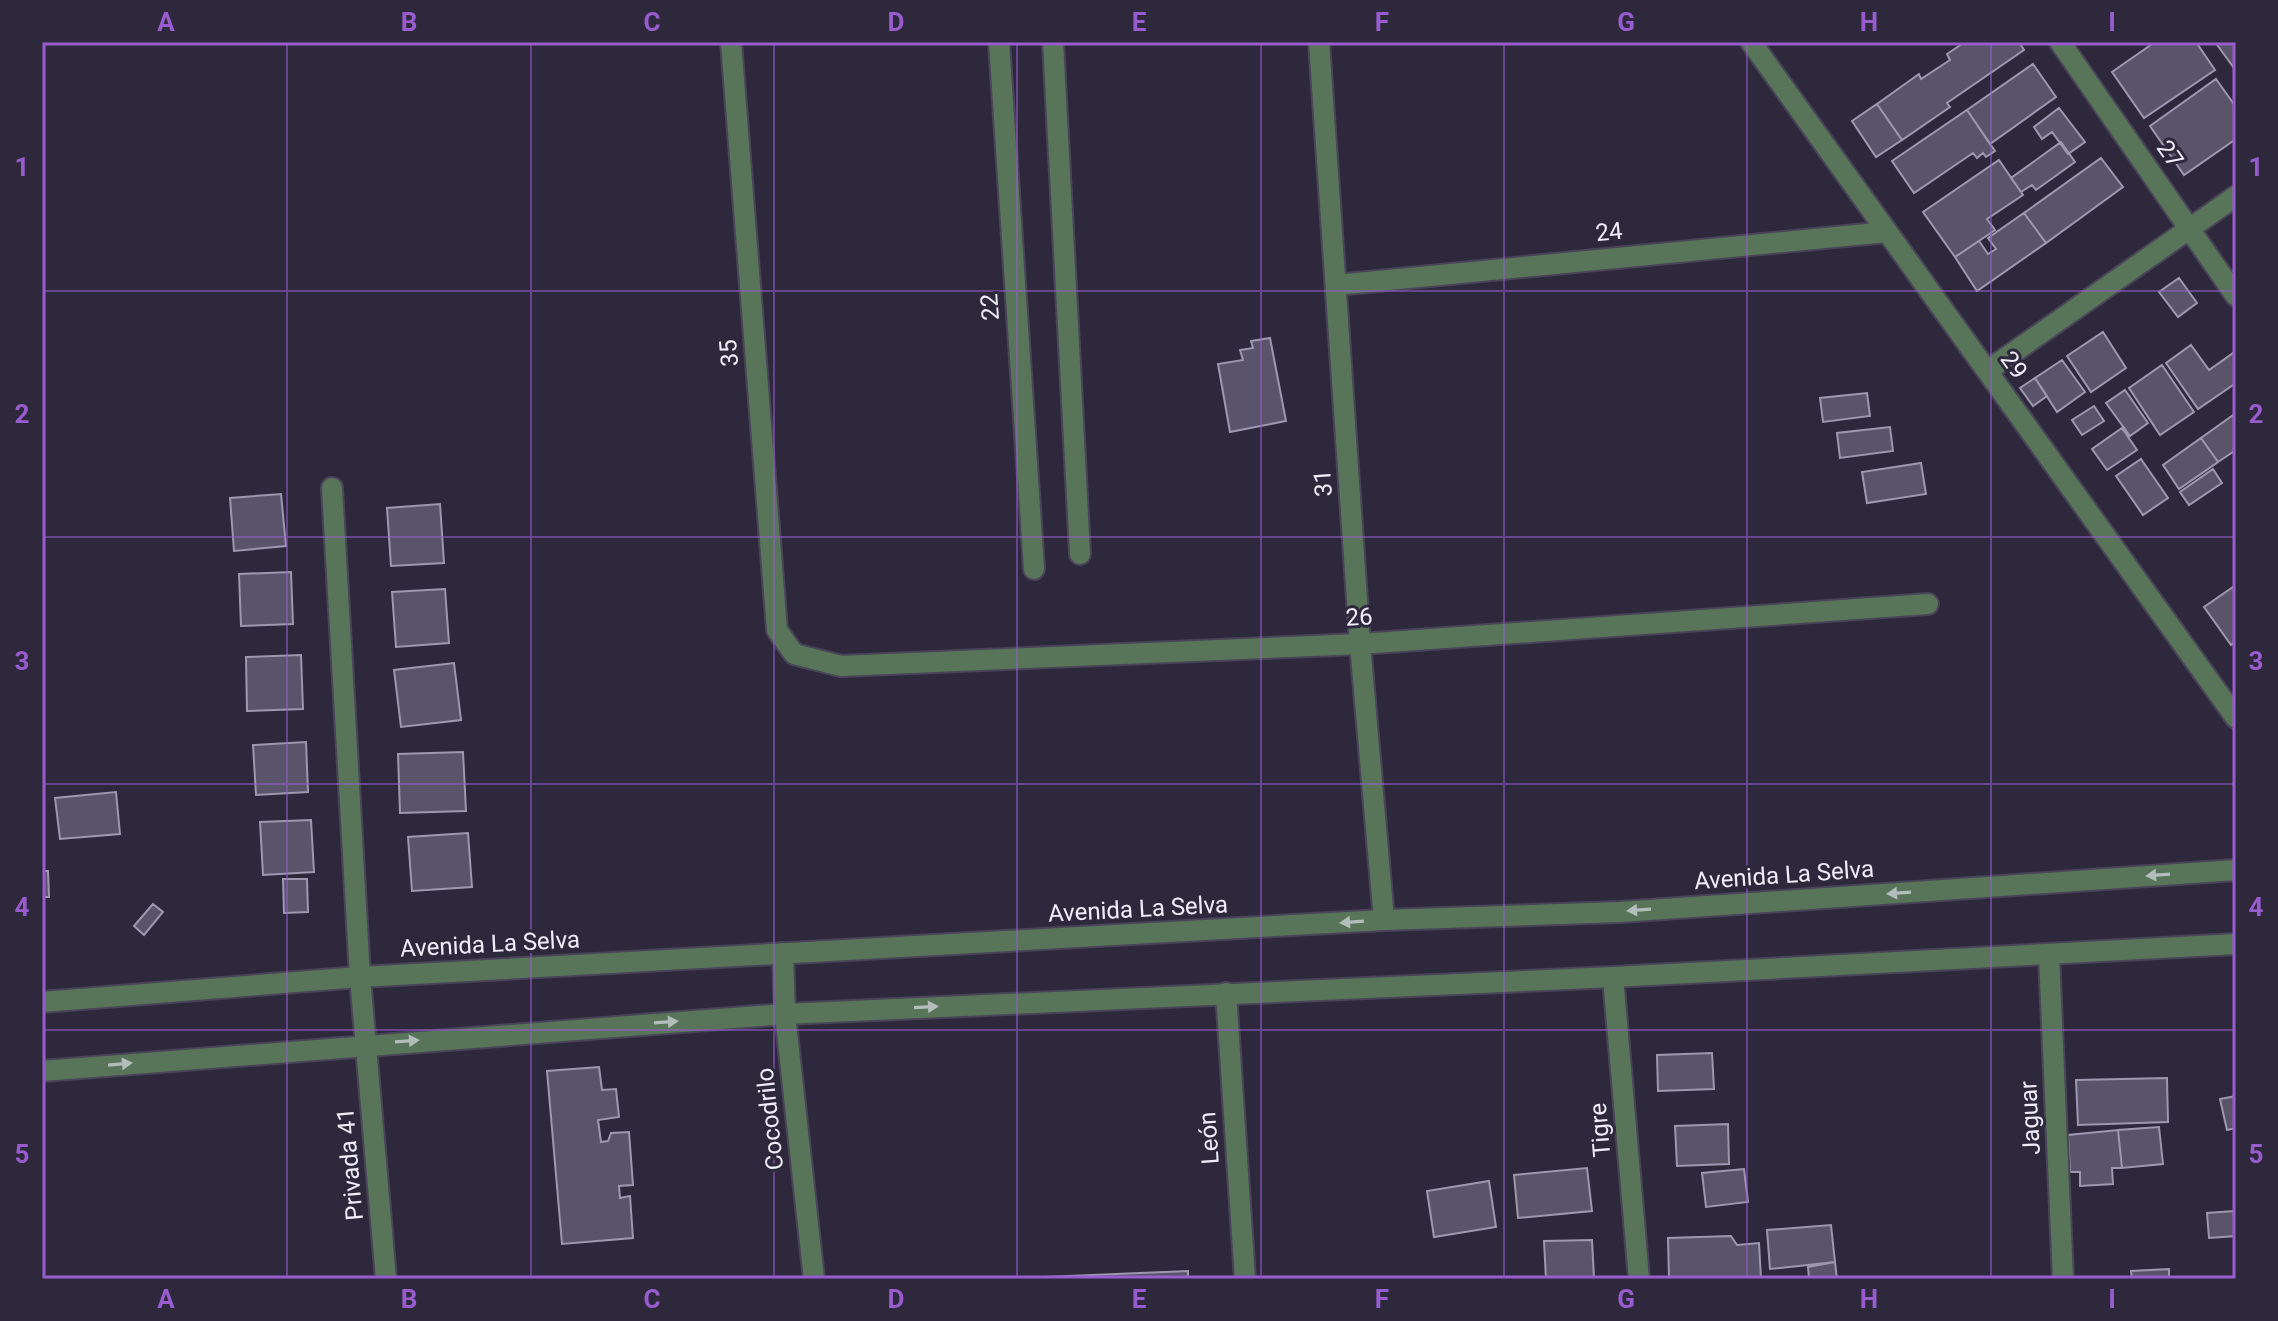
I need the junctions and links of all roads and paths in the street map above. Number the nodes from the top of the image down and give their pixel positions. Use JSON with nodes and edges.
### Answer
{"nodes":[{"id":1,"x":731,"y":42,"type":"edge"},
{"id":2,"x":999,"y":42,"type":"edge"},
{"id":3,"x":1053,"y":42,"type":"edge"},
{"id":4,"x":1319,"y":42,"type":"edge"},
{"id":5,"x":1751,"y":42,"type":"edge"},
{"id":6,"x":2060,"y":42,"type":"edge"},
{"id":7,"x":2236,"y":196,"type":"edge"},
{"id":8,"x":2190,"y":228,"type":"junction"},
{"id":9,"x":1887,"y":232,"type":"junction"},
{"id":10,"x":1336,"y":285,"type":"junction"},
{"id":11,"x":2236,"y":296,"type":"edge"},
{"id":12,"x":1987,"y":371,"type":"junction"},
{"id":13,"x":332,"y":488,"type":"dead end"},
{"id":14,"x":1080,"y":554,"type":"dead end"},
{"id":15,"x":1034,"y":569,"type":"dead end"},
{"id":16,"x":1928,"y":604,"type":"dead end"},
{"id":17,"x":1360,"y":644,"type":"junction"},
{"id":18,"x":794,"y":654,"type":"joint"},
{"id":19,"x":2236,"y":718,"type":"edge"},
{"id":20,"x":2236,"y":870,"type":"edge"},
{"id":21,"x":1384,"y":920,"type":"junction"},
{"id":22,"x":2236,"y":944,"type":"edge"},
{"id":23,"x":783,"y":953,"type":"junction"},
{"id":24,"x":2049,"y":956,"type":"junction"},
{"id":25,"x":360,"y":977,"type":"junction"},
{"id":26,"x":1613,"y":977,"type":"junction"},
{"id":27,"x":1226,"y":993,"type":"junction"},
{"id":28,"x":42,"y":1002,"type":"edge"},
{"id":29,"x":785,"y":1014,"type":"junction"},
{"id":30,"x":366,"y":1044,"type":"junction"},
{"id":31,"x":42,"y":1071,"type":"edge"},
{"id":32,"x":386,"y":1279,"type":"edge"},
{"id":33,"x":814,"y":1279,"type":"edge"},
{"id":34,"x":1245,"y":1279,"type":"edge"},
{"id":35,"x":1639,"y":1279,"type":"edge"},
{"id":36,"x":2063,"y":1279,"type":"edge"}],
"edges":[{"from":1,"to":18,"type":"street","name":"35"},
{"from":2,"to":15,"type":"street","name":"22"},
{"from":3,"to":14,"type":"street"},
{"from":4,"to":10,"type":"street","name":"31"},
{"from":5,"to":9,"type":"street","name":"29"},
{"from":6,"to":8,"type":"street","name":"27"},
{"from":7,"to":8,"type":"street"},
{"from":8,"to":11,"type":"street","name":"27"},
{"from":8,"to":12,"type":"street"},
{"from":9,"to":10,"type":"street","name":"24"},
{"from":9,"to":12,"type":"street","name":"29"},
{"from":10,"to":17,"type":"street","name":"31"},
{"from":12,"to":19,"type":"street","name":"29"},
{"from":13,"to":25,"type":"street","name":"Privada 41"},
{"from":16,"to":17,"type":"street","name":"26"},
{"from":17,"to":18,"type":"street","name":"26"},
{"from":17,"to":21,"type":"street","name":"31"},
{"from":20,"to":21,"type":"street","name":"Avenida La Selva","one_way":true},
{"from":21,"to":23,"type":"street","name":"Avenida La Selva","one_way":true},
{"from":22,"to":24,"type":"street"},
{"from":23,"to":25,"type":"street","name":"Avenida La Selva"},
{"from":23,"to":29,"type":"street","name":"Cocodrilo"},
{"from":24,"to":26,"type":"street"},
{"from":24,"to":36,"type":"street","name":"Jaguar"},
{"from":25,"to":28,"type":"street","name":"Avenida La Selva"},
{"from":25,"to":30,"type":"street","name":"Privada 41"},
{"from":26,"to":27,"type":"street"},
{"from":26,"to":35,"type":"street","name":"Tigre"},
{"from":29,"to":27,"type":"street","one_way":true},
{"from":27,"to":34,"type":"street","name":"León"},
{"from":30,"to":29,"type":"street","one_way":true},
{"from":29,"to":33,"type":"street","name":"Cocodrilo"},
{"from":31,"to":30,"type":"street","one_way":true},
{"from":30,"to":32,"type":"street","name":"Privada 41"}]}
